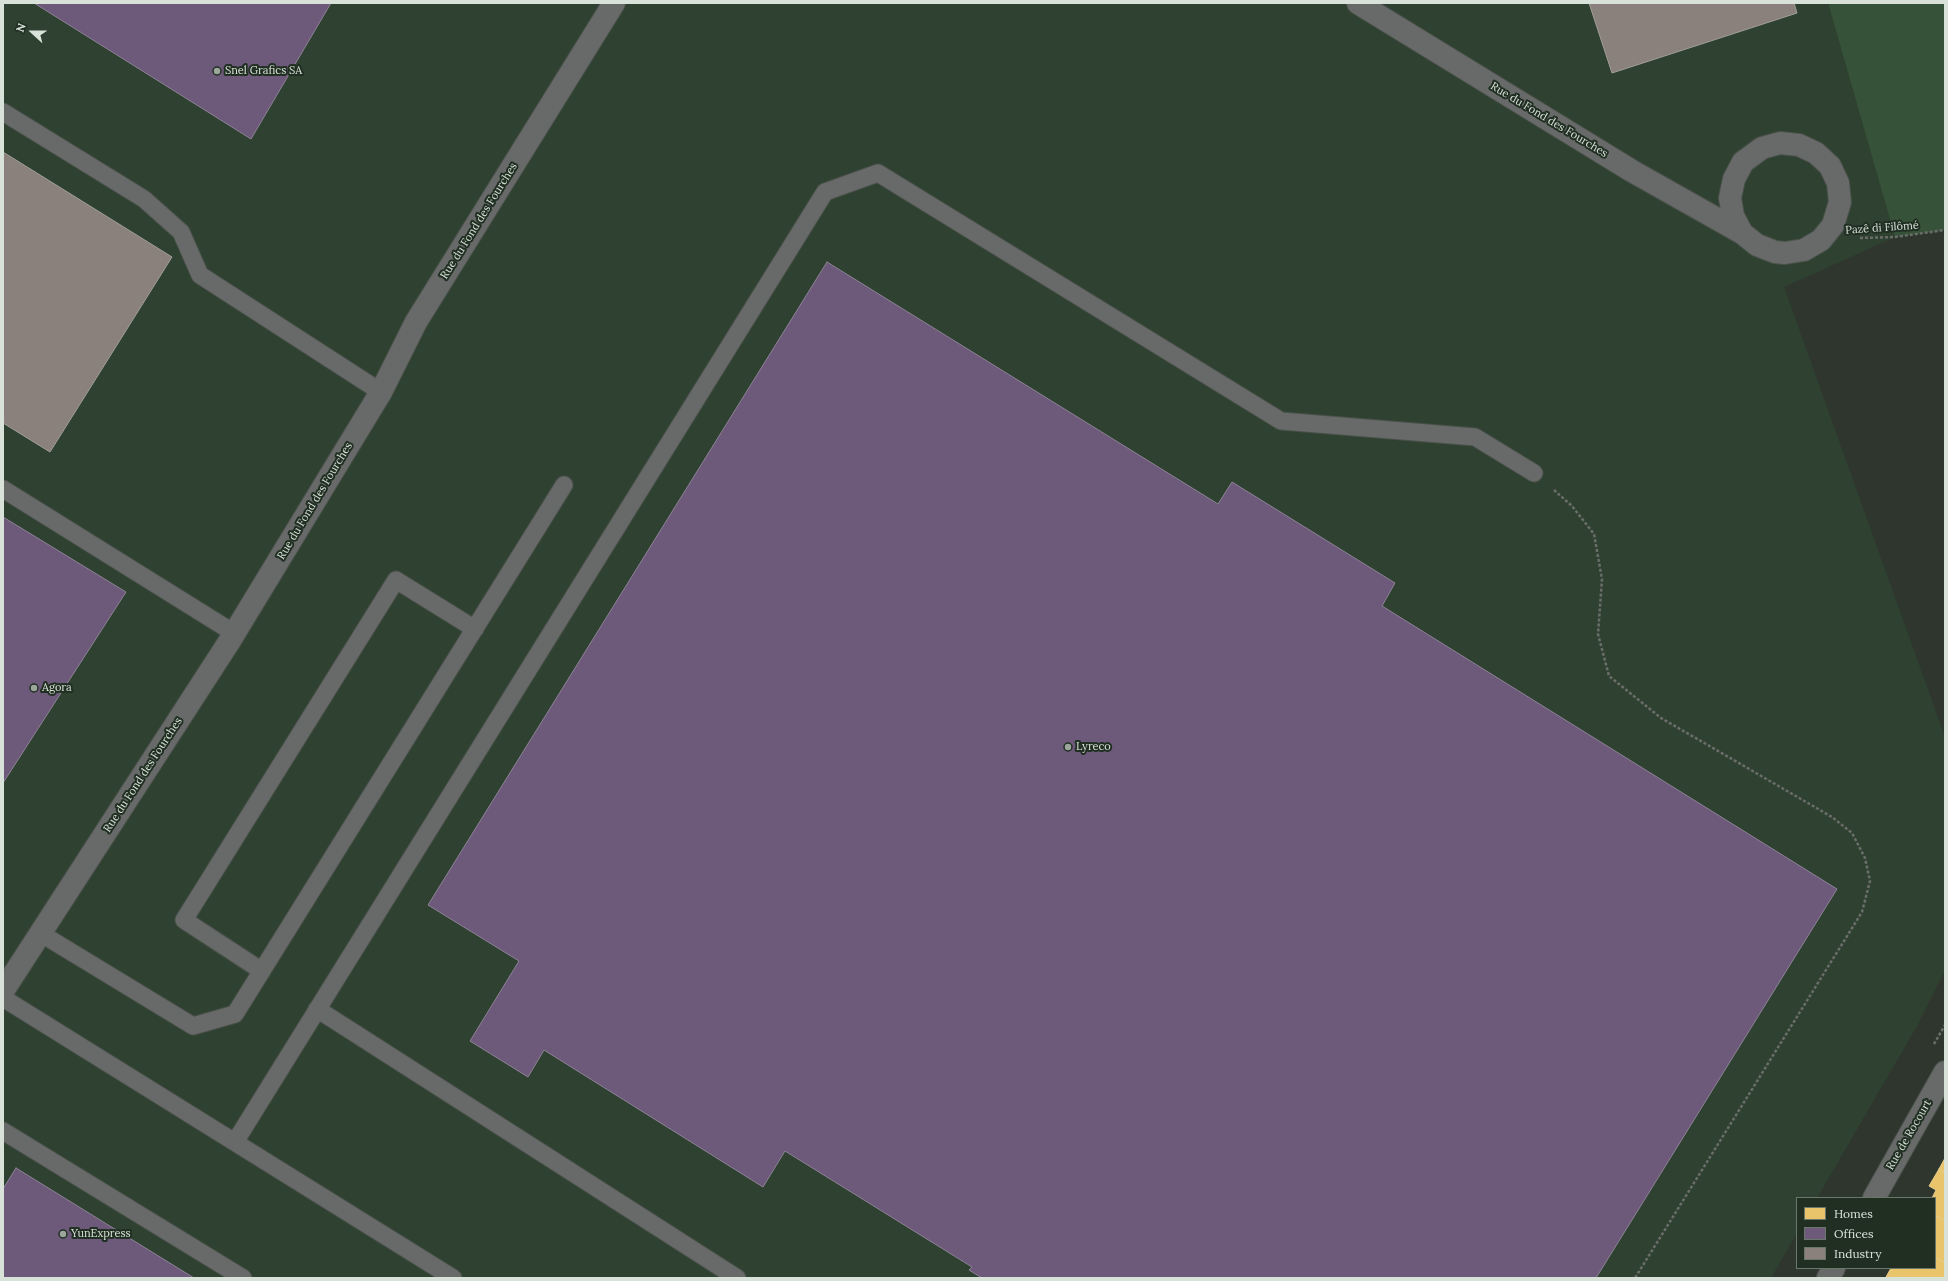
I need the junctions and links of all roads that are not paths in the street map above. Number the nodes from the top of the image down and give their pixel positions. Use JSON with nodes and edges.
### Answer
{"nodes":[{"id":1,"x":614,"y":3,"type":"edge"},
{"id":2,"x":1358,"y":3,"type":"edge"},
{"id":3,"x":3,"y":112,"type":"edge"},
{"id":4,"x":1742,"y":233,"type":"junction"},
{"id":5,"x":381,"y":392,"type":"junction"},
{"id":6,"x":1534,"y":473,"type":"road end"},
{"id":7,"x":564,"y":485,"type":"dead end"},
{"id":8,"x":3,"y":489,"type":"edge"},
{"id":9,"x":474,"y":629,"type":"junction"},
{"id":10,"x":234,"y":633,"type":"junction"},
{"id":11,"x":40,"y":933,"type":"junction"},
{"id":12,"x":262,"y":971,"type":"junction"},
{"id":13,"x":3,"y":990,"type":"edge"},
{"id":14,"x":3,"y":998,"type":"edge"},
{"id":15,"x":316,"y":1010,"type":"junction"},
{"id":16,"x":1945,"y":1072,"type":"edge"},
{"id":17,"x":3,"y":1131,"type":"edge"},
{"id":18,"x":235,"y":1142,"type":"junction"},
{"id":19,"x":1875,"y":1197,"type":"edge"},
{"id":20,"x":1833,"y":1269,"type":"edge"},
{"id":21,"x":243,"y":1278,"type":"edge"},
{"id":22,"x":453,"y":1278,"type":"edge"},
{"id":23,"x":737,"y":1278,"type":"edge"},
{"id":24,"x":1828,"y":1278,"type":"edge"}],
"edges":[{"from":1,"to":5,"type":"street","name":"Rue du Fond des Fourches"},
{"from":2,"to":4,"type":"street","name":"Rue du Fond des Fourches"},
{"from":3,"to":5,"type":"lane"},
{"from":4,"to":4,"type":"street","name":"Rue du Fond des Fourches"},
{"from":5,"to":10,"type":"street","name":"Rue du Fond des Fourches"},
{"from":6,"to":15,"type":"lane"},
{"from":7,"to":9,"type":"lane"},
{"from":8,"to":10,"type":"lane"},
{"from":9,"to":12,"type":"lane"},
{"from":9,"to":12,"type":"lane"},
{"from":10,"to":11,"type":"street","name":"Rue du Fond des Fourches"},
{"from":11,"to":12,"type":"lane"},
{"from":11,"to":13,"type":"street","name":"Rue du Fond des Fourches"},
{"from":14,"to":18,"type":"lane"},
{"from":15,"to":18,"type":"lane"},
{"from":15,"to":23,"type":"lane"},
{"from":16,"to":19,"type":"street","name":"Rue de Rocourt"},
{"from":17,"to":21,"type":"lane"},
{"from":18,"to":22,"type":"lane"},
{"from":20,"to":24,"type":"street"}]}
